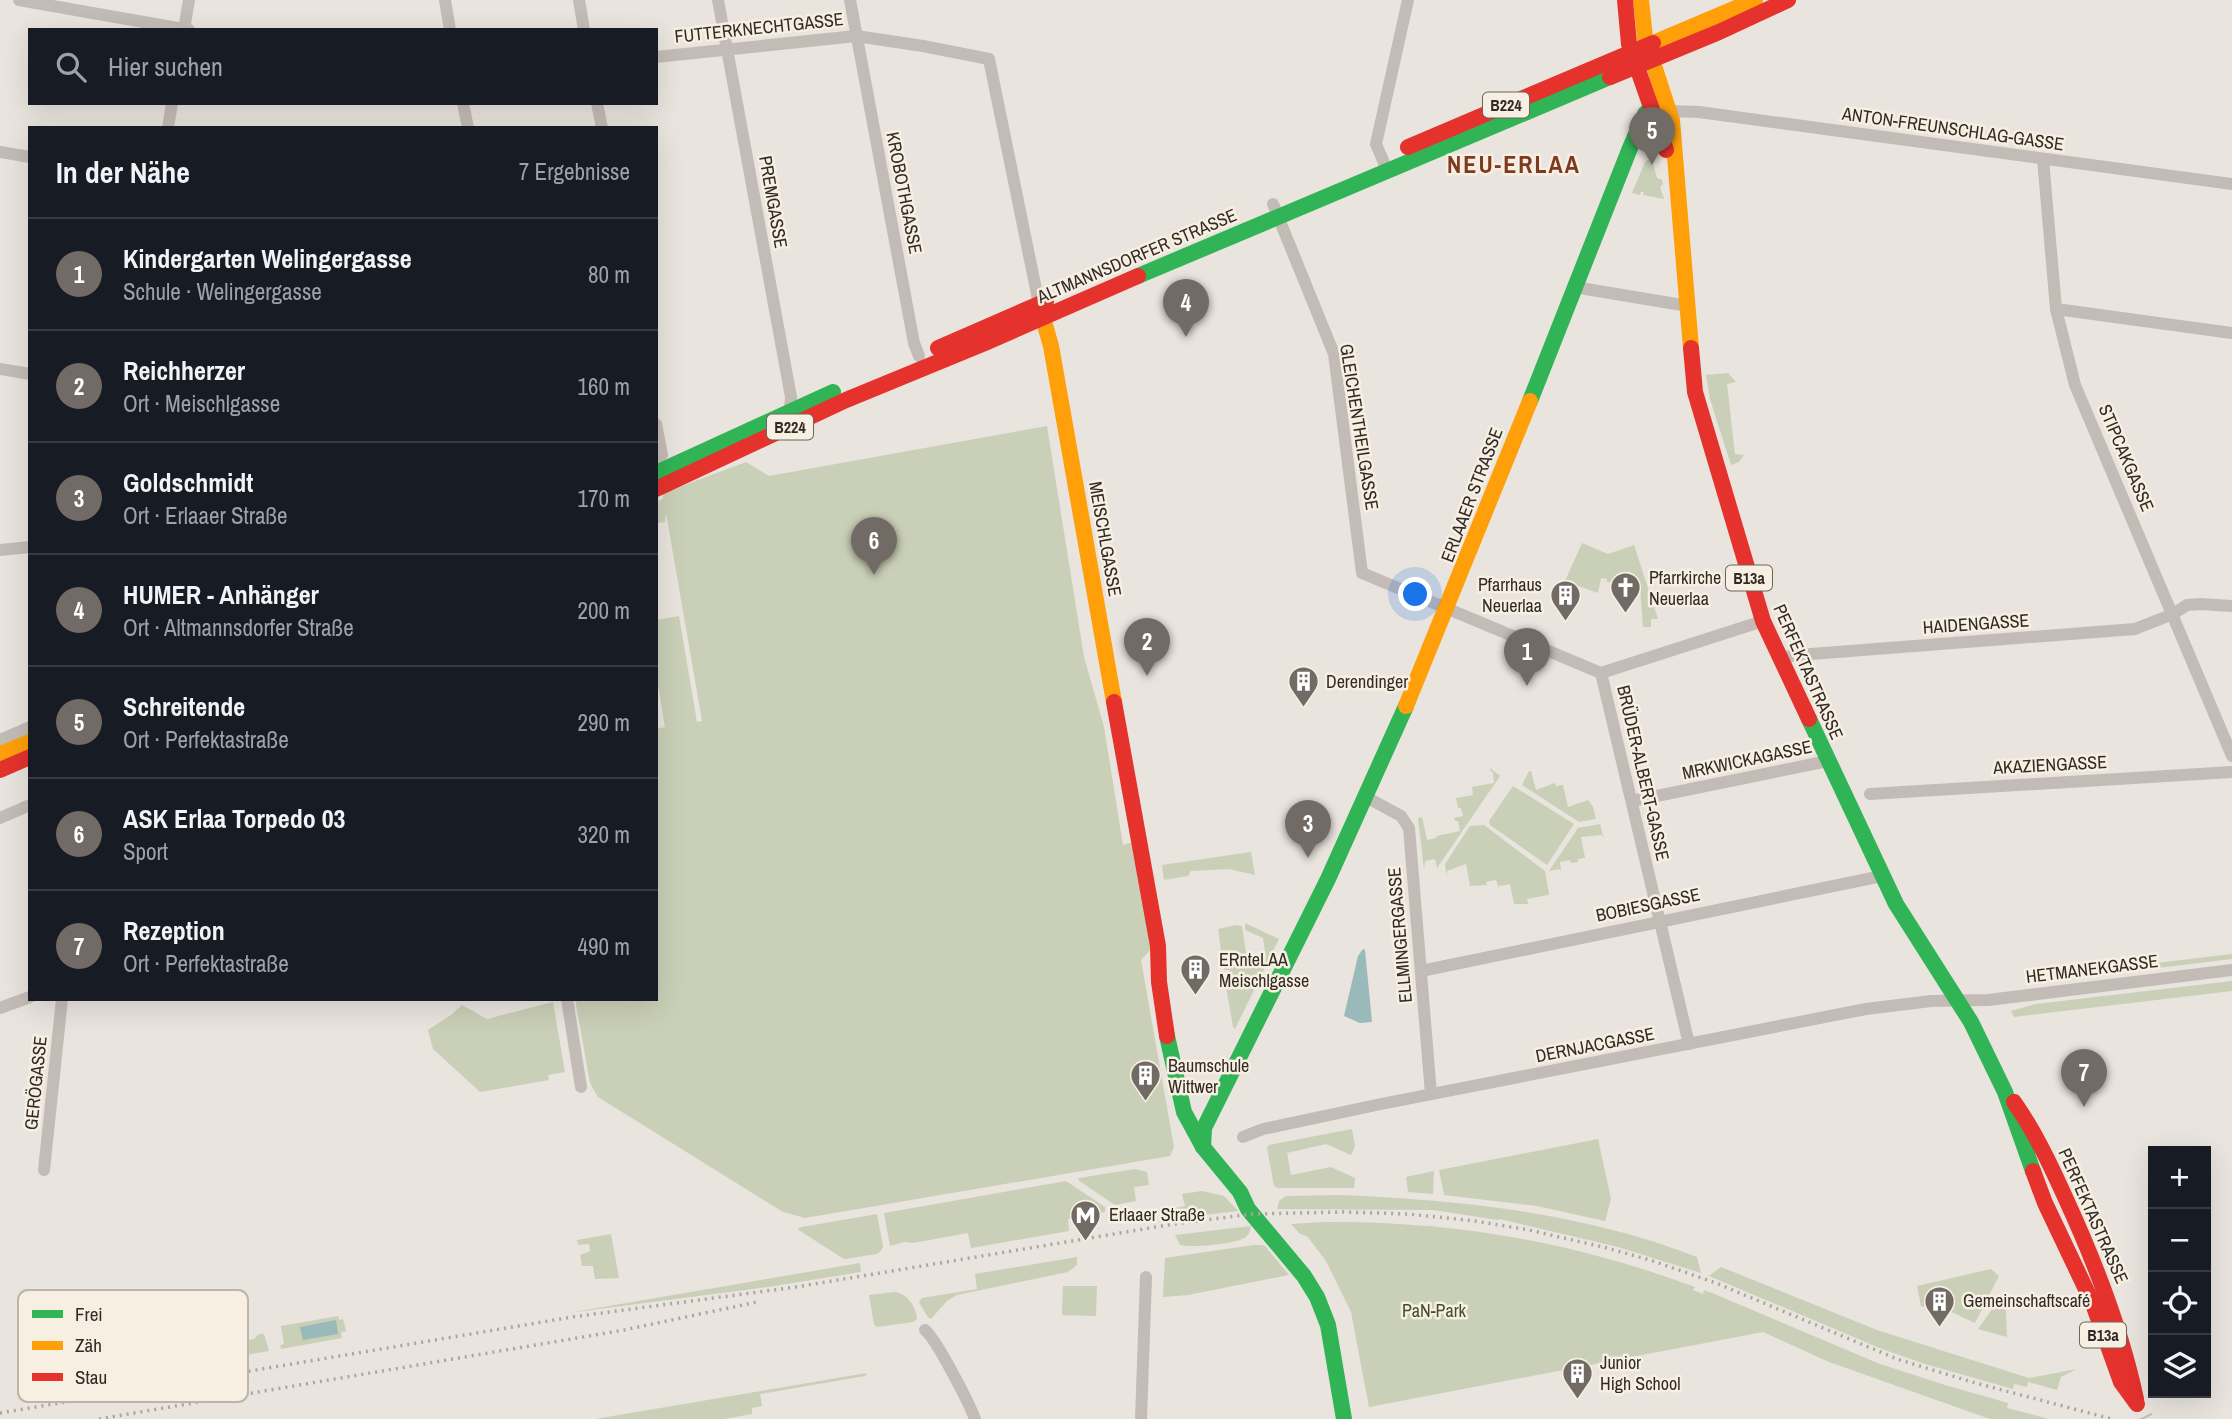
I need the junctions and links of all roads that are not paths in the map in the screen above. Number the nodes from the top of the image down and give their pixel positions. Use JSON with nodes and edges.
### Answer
{"nodes":[{"id":1,"x":19,"y":0,"type":"edge"},
{"id":2,"x":190,"y":0,"type":"edge"},
{"id":3,"x":445,"y":0,"type":"edge"},
{"id":4,"x":579,"y":0,"type":"edge"},
{"id":5,"x":718,"y":0,"type":"edge"},
{"id":6,"x":850,"y":0,"type":"edge"},
{"id":7,"x":1409,"y":0,"type":"edge"},
{"id":8,"x":1625,"y":0,"type":"edge"},
{"id":9,"x":1641,"y":0,"type":"edge"},
{"id":10,"x":1755,"y":0,"type":"edge"},
{"id":11,"x":1788,"y":0,"type":"edge"},
{"id":12,"x":175,"y":28,"type":"edge"},
{"id":13,"x":186,"y":28,"type":"edge"},
{"id":14,"x":450,"y":28,"type":"edge"},
{"id":15,"x":584,"y":28,"type":"edge"},
{"id":16,"x":856,"y":36,"type":"junction"},
{"id":17,"x":727,"y":49,"type":"junction"},
{"id":18,"x":1641,"y":56,"type":"junction"},
{"id":19,"x":658,"y":57,"type":"edge"},
{"id":20,"x":989,"y":60,"type":"joint"},
{"id":21,"x":172,"y":105,"type":"edge"},
{"id":22,"x":463,"y":105,"type":"edge"},
{"id":23,"x":597,"y":105,"type":"edge"},
{"id":24,"x":1652,"y":107,"type":"junction"},
{"id":25,"x":1670,"y":111,"type":"junction"},
{"id":26,"x":168,"y":126,"type":"edge"},
{"id":27,"x":468,"y":126,"type":"edge"},
{"id":28,"x":602,"y":126,"type":"edge"},
{"id":29,"x":0,"y":152,"type":"edge"},
{"id":30,"x":28,"y":157,"type":"edge"},
{"id":31,"x":2043,"y":159,"type":"junction"},
{"id":32,"x":1384,"y":164,"type":"junction"},
{"id":33,"x":2232,"y":184,"type":"edge"},
{"id":34,"x":1677,"y":189,"type":"junction"},
{"id":35,"x":1275,"y":210,"type":"junction"},
{"id":36,"x":1574,"y":287,"type":"junction"},
{"id":37,"x":1688,"y":306,"type":"junction"},
{"id":38,"x":2056,"y":309,"type":"junction"},
{"id":39,"x":1041,"y":311,"type":"junction"},
{"id":40,"x":2232,"y":333,"type":"edge"},
{"id":41,"x":919,"y":356,"type":"junction"},
{"id":42,"x":0,"y":369,"type":"edge"},
{"id":43,"x":28,"y":374,"type":"edge"},
{"id":44,"x":790,"y":411,"type":"junction"},
{"id":45,"x":658,"y":472,"type":"edge"},
{"id":46,"x":658,"y":488,"type":"edge"},
{"id":47,"x":28,"y":547,"type":"edge"},
{"id":48,"x":0,"y":550,"type":"edge"},
{"id":49,"x":2232,"y":606,"type":"edge"},
{"id":50,"x":1447,"y":609,"type":"junction"},
{"id":51,"x":2173,"y":614,"type":"junction"},
{"id":52,"x":1763,"y":621,"type":"junction"},
{"id":53,"x":1779,"y":658,"type":"junction"},
{"id":54,"x":1601,"y":673,"type":"junction"},
{"id":55,"x":28,"y":728,"type":"edge"},
{"id":56,"x":0,"y":740,"type":"edge"},
{"id":57,"x":28,"y":743,"type":"edge"},
{"id":58,"x":0,"y":754,"type":"edge"},
{"id":59,"x":2232,"y":756,"type":"edge"},
{"id":60,"x":28,"y":758,"type":"edge"},
{"id":61,"x":1828,"y":761,"type":"junction"},
{"id":62,"x":0,"y":770,"type":"edge"},
{"id":63,"x":2232,"y":772,"type":"edge"},
{"id":64,"x":1870,"y":794,"type":"dead end"},
{"id":65,"x":1366,"y":797,"type":"junction"},
{"id":66,"x":1632,"y":801,"type":"junction"},
{"id":67,"x":28,"y":806,"type":"edge"},
{"id":68,"x":0,"y":818,"type":"edge"},
{"id":69,"x":1882,"y":876,"type":"junction"},
{"id":70,"x":1660,"y":920,"type":"junction"},
{"id":71,"x":2232,"y":970,"type":"edge"},
{"id":72,"x":1421,"y":971,"type":"junction"},
{"id":73,"x":28,"y":998,"type":"edge"},
{"id":74,"x":1957,"y":1000,"type":"junction"},
{"id":75,"x":62,"y":1001,"type":"edge"},
{"id":76,"x":567,"y":1001,"type":"edge"},
{"id":77,"x":0,"y":1007,"type":"edge"},
{"id":78,"x":1689,"y":1044,"type":"junction"},
{"id":79,"x":581,"y":1087,"type":"dead end"},
{"id":80,"x":1431,"y":1094,"type":"junction"},
{"id":81,"x":1243,"y":1138,"type":"dead end"},
{"id":82,"x":1203,"y":1147,"type":"junction"},
{"id":83,"x":44,"y":1170,"type":"dead end"},
{"id":84,"x":1240,"y":1192,"type":"junction"},
{"id":85,"x":1146,"y":1277,"type":"dead end"},
{"id":86,"x":925,"y":1330,"type":"dead end"},
{"id":87,"x":2140,"y":1411,"type":"dead end"},
{"id":88,"x":975,"y":1419,"type":"edge"},
{"id":89,"x":1141,"y":1419,"type":"edge"},
{"id":90,"x":1344,"y":1419,"type":"edge"},
{"id":91,"x":1353,"y":1419,"type":"edge"}],
"edges":[{"from":1,"to":12,"type":"street"},
{"from":2,"to":13,"type":"street"},
{"from":3,"to":14,"type":"street"},
{"from":4,"to":15,"type":"street"},
{"from":5,"to":17,"type":"street","name":"PREMGASSE"},
{"from":6,"to":16,"type":"street","name":"KROBOTHGASSE"},
{"from":7,"to":32,"type":"street"},
{"from":8,"to":18,"type":"main road","number":"B13a"},
{"from":9,"to":18,"type":"main road","number":"B13a"},
{"from":10,"to":18,"type":"main road","name":"ALTMANNSDORFER STRASSE","number":"B224"},
{"from":11,"to":18,"type":"main road","name":"ALTMANNSDORFER STRASSE","number":"B224"},
{"from":16,"to":17,"type":"street","name":"FUTTERKNECHTGASSE"},
{"from":16,"to":20,"type":"street","name":"FUTTERKNECHTGASSE"},
{"from":16,"to":41,"type":"street","name":"KROBOTHGASSE"},
{"from":17,"to":19,"type":"street","name":"FUTTERKNECHTGASSE"},
{"from":17,"to":44,"type":"street","name":"PREMGASSE"},
{"from":18,"to":24,"type":"main road","number":"B13a"},
{"from":18,"to":25,"type":"main road","number":"B13a"},
{"from":18,"to":32,"type":"main road","name":"ALTMANNSDORFER STRASSE","number":"B224"},
{"from":20,"to":39,"type":"street","name":"MEISCHLGASSE"},
{"from":21,"to":26,"type":"street"},
{"from":22,"to":27,"type":"street"},
{"from":23,"to":28,"type":"street"},
{"from":24,"to":34,"type":"main road","name":"PERFEKTASTRASSE","number":"B13a"},
{"from":24,"to":36,"type":"main road","name":"ERLAAER STRASSE"},
{"from":25,"to":31,"type":"street","name":"ANTON-FREUNSCHLAG-GASSE"},
{"from":25,"to":34,"type":"main road","name":"PERFEKTASTRASSE","number":"B13a"},
{"from":29,"to":30,"type":"street"},
{"from":31,"to":33,"type":"street","name":"ANTON-FREUNSCHLAG-GASSE"},
{"from":31,"to":38,"type":"street","name":"STIPCAKGASSE"},
{"from":32,"to":35,"type":"main road","name":"ALTMANNSDORFER STRASSE","number":"B224"},
{"from":34,"to":37,"type":"main road","name":"PERFEKTASTRASSE","number":"B13a"},
{"from":35,"to":39,"type":"main road","name":"ALTMANNSDORFER STRASSE","number":"B224"},
{"from":35,"to":50,"type":"street","name":"GLEICHENTHEILGASSE"},
{"from":36,"to":37,"type":"street"},
{"from":36,"to":50,"type":"main road","name":"ERLAAER STRASSE"},
{"from":37,"to":52,"type":"main road","name":"PERFEKTASTRASSE","number":"B13a"},
{"from":38,"to":40,"type":"street"},
{"from":38,"to":51,"type":"street","name":"STIPCAKGASSE"},
{"from":39,"to":41,"type":"main road","name":"ALTMANNSDORFER STRASSE","number":"B224"},
{"from":39,"to":46,"type":"main road","name":"ALTMANNSDORFER STRASSE","number":"B224"},
{"from":39,"to":82,"type":"main road","name":"MEISCHLGASSE"},
{"from":41,"to":44,"type":"main road","name":"ALTMANNSDORFER STRASSE","number":"B224"},
{"from":42,"to":43,"type":"street"},
{"from":44,"to":45,"type":"main road","name":"ALTMANNSDORFER STRASSE","number":"B224"},
{"from":47,"to":48,"type":"street"},
{"from":49,"to":51,"type":"street","name":"HAIDENGASSE"},
{"from":50,"to":54,"type":"street"},
{"from":50,"to":65,"type":"main road","name":"ERLAAER STRASSE"},
{"from":51,"to":53,"type":"street","name":"HAIDENGASSE"},
{"from":51,"to":59,"type":"street","name":"STIPCAKGASSE"},
{"from":52,"to":53,"type":"main road","name":"PERFEKTASTRASSE","number":"B13a"},
{"from":52,"to":54,"type":"street"},
{"from":53,"to":61,"type":"main road","name":"PERFEKTASTRASSE","number":"B13a"},
{"from":54,"to":66,"type":"street","name":"BRÜDER-ALBERT-GASSE"},
{"from":55,"to":56,"type":"street"},
{"from":57,"to":58,"type":"main road"},
{"from":60,"to":62,"type":"main road"},
{"from":61,"to":66,"type":"street","name":"MRKWICKAGASSE"},
{"from":61,"to":69,"type":"main road","name":"PERFEKTASTRASSE","number":"B13a"},
{"from":63,"to":64,"type":"street","name":"AKAZIENGASSE"},
{"from":65,"to":72,"type":"street","name":"ELLMINGERGASSE"},
{"from":65,"to":82,"type":"main road","name":"ERLAAER STRASSE"},
{"from":66,"to":70,"type":"street","name":"BRÜDER-ALBERT-GASSE"},
{"from":67,"to":68,"type":"street"},
{"from":69,"to":70,"type":"street","name":"BOBIESGASSE"},
{"from":69,"to":74,"type":"main road","name":"PERFEKTASTRASSE","number":"B13a"},
{"from":70,"to":72,"type":"street","name":"BOBIESGASSE"},
{"from":70,"to":78,"type":"street","name":"BRÜDER-ALBERT-GASSE"},
{"from":71,"to":74,"type":"street","name":"HETMANEKGASSE"},
{"from":72,"to":80,"type":"street","name":"ELLMINGERGASSE"},
{"from":73,"to":77,"type":"street"},
{"from":74,"to":78,"type":"street","name":"DERNJACGASSE"},
{"from":74,"to":87,"type":"main road","name":"PERFEKTASTRASSE","number":"B13a"},
{"from":75,"to":83,"type":"street","name":"GERÖGASSE"},
{"from":76,"to":79,"type":"street"},
{"from":78,"to":80,"type":"street","name":"DERNJACGASSE"},
{"from":80,"to":81,"type":"street","name":"DERNJACGASSE"},
{"from":82,"to":84,"type":"main road","name":"MEISCHLGASSE"},
{"from":84,"to":90,"type":"main road"},
{"from":84,"to":91,"type":"main road"},
{"from":85,"to":89,"type":"street"},
{"from":86,"to":88,"type":"street"}]}
